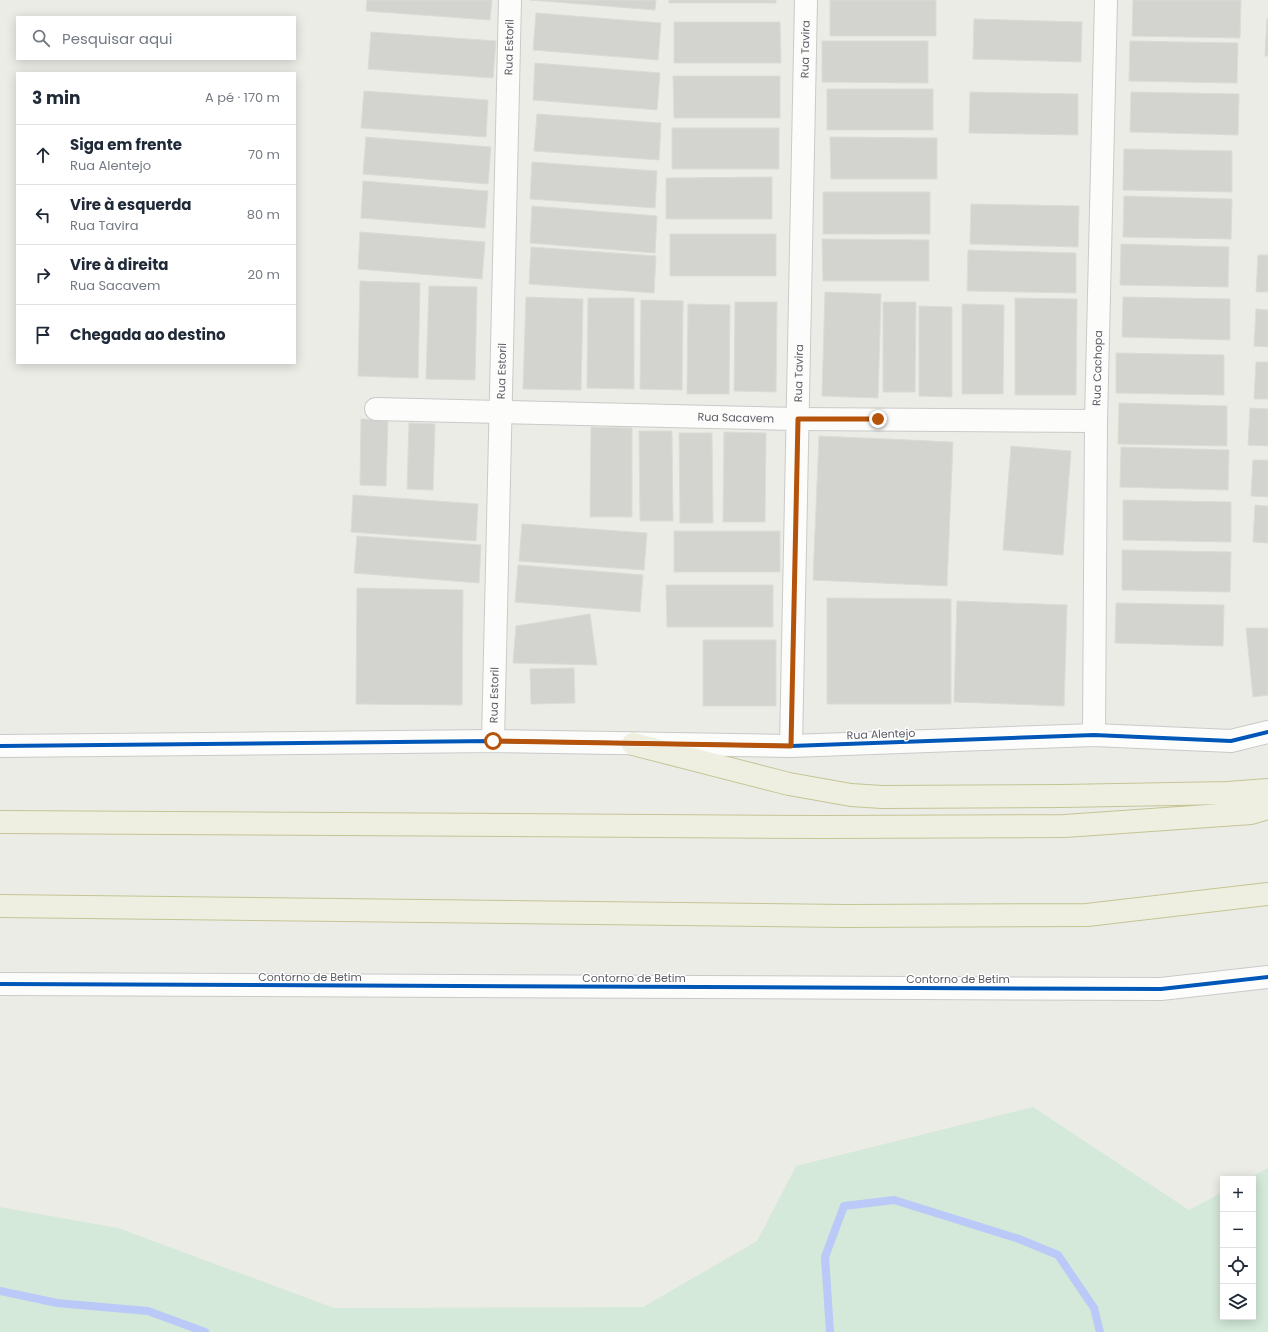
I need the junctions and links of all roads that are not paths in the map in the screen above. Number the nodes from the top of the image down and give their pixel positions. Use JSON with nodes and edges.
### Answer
{"nodes":[{"id":1,"x":510,"y":0,"type":"edge"},
{"id":2,"x":806,"y":0,"type":"edge"},
{"id":3,"x":1106,"y":0,"type":"edge"},
{"id":4,"x":376,"y":409,"type":"dead end"},
{"id":5,"x":501,"y":412,"type":"junction"},
{"id":6,"x":798,"y":419,"type":"junction"},
{"id":7,"x":1096,"y":421,"type":"junction"},
{"id":8,"x":1268,"y":732,"type":"edge"},
{"id":9,"x":1094,"y":735,"type":"junction"},
{"id":10,"x":493,"y":741,"type":"junction"},
{"id":11,"x":633,"y":744,"type":"junction"},
{"id":12,"x":0,"y":746,"type":"edge"},
{"id":13,"x":791,"y":746,"type":"junction"},
{"id":14,"x":1268,"y":790,"type":"edge"},
{"id":15,"x":1268,"y":808,"type":"edge"},
{"id":16,"x":0,"y":822,"type":"edge"},
{"id":17,"x":1268,"y":894,"type":"edge"},
{"id":18,"x":0,"y":906,"type":"edge"},
{"id":19,"x":1268,"y":977,"type":"edge"},
{"id":20,"x":0,"y":984,"type":"edge"}],
"edges":[{"from":1,"to":5,"type":"street","name":"Rua Estoril"},
{"from":2,"to":6,"type":"street","name":"Rua Tavira"},
{"from":3,"to":7,"type":"street","name":"Rua Cachopa"},
{"from":4,"to":5,"type":"street","name":"Rua Sacavem"},
{"from":5,"to":6,"type":"street","name":"Rua Sacavem"},
{"from":5,"to":10,"type":"street","name":"Rua Estoril"},
{"from":6,"to":7,"type":"street","name":"Rua Sacavem"},
{"from":6,"to":13,"type":"street","name":"Rua Tavira"},
{"from":7,"to":9,"type":"street","name":"Rua Cachopa"},
{"from":8,"to":9,"type":"street","name":"Rua Alentejo"},
{"from":9,"to":13,"type":"street","name":"Rua Alentejo"},
{"from":10,"to":11,"type":"street","name":"Rua Alentejo"},
{"from":10,"to":12,"type":"street","name":"Rua Alentejo"},
{"from":11,"to":13,"type":"street","name":"Rua Alentejo"},
{"from":11,"to":14,"type":"highway"},
{"from":15,"to":16,"type":"highway"},
{"from":17,"to":18,"type":"highway"},
{"from":19,"to":20,"type":"street","name":"Contorno de Betim"}]}
